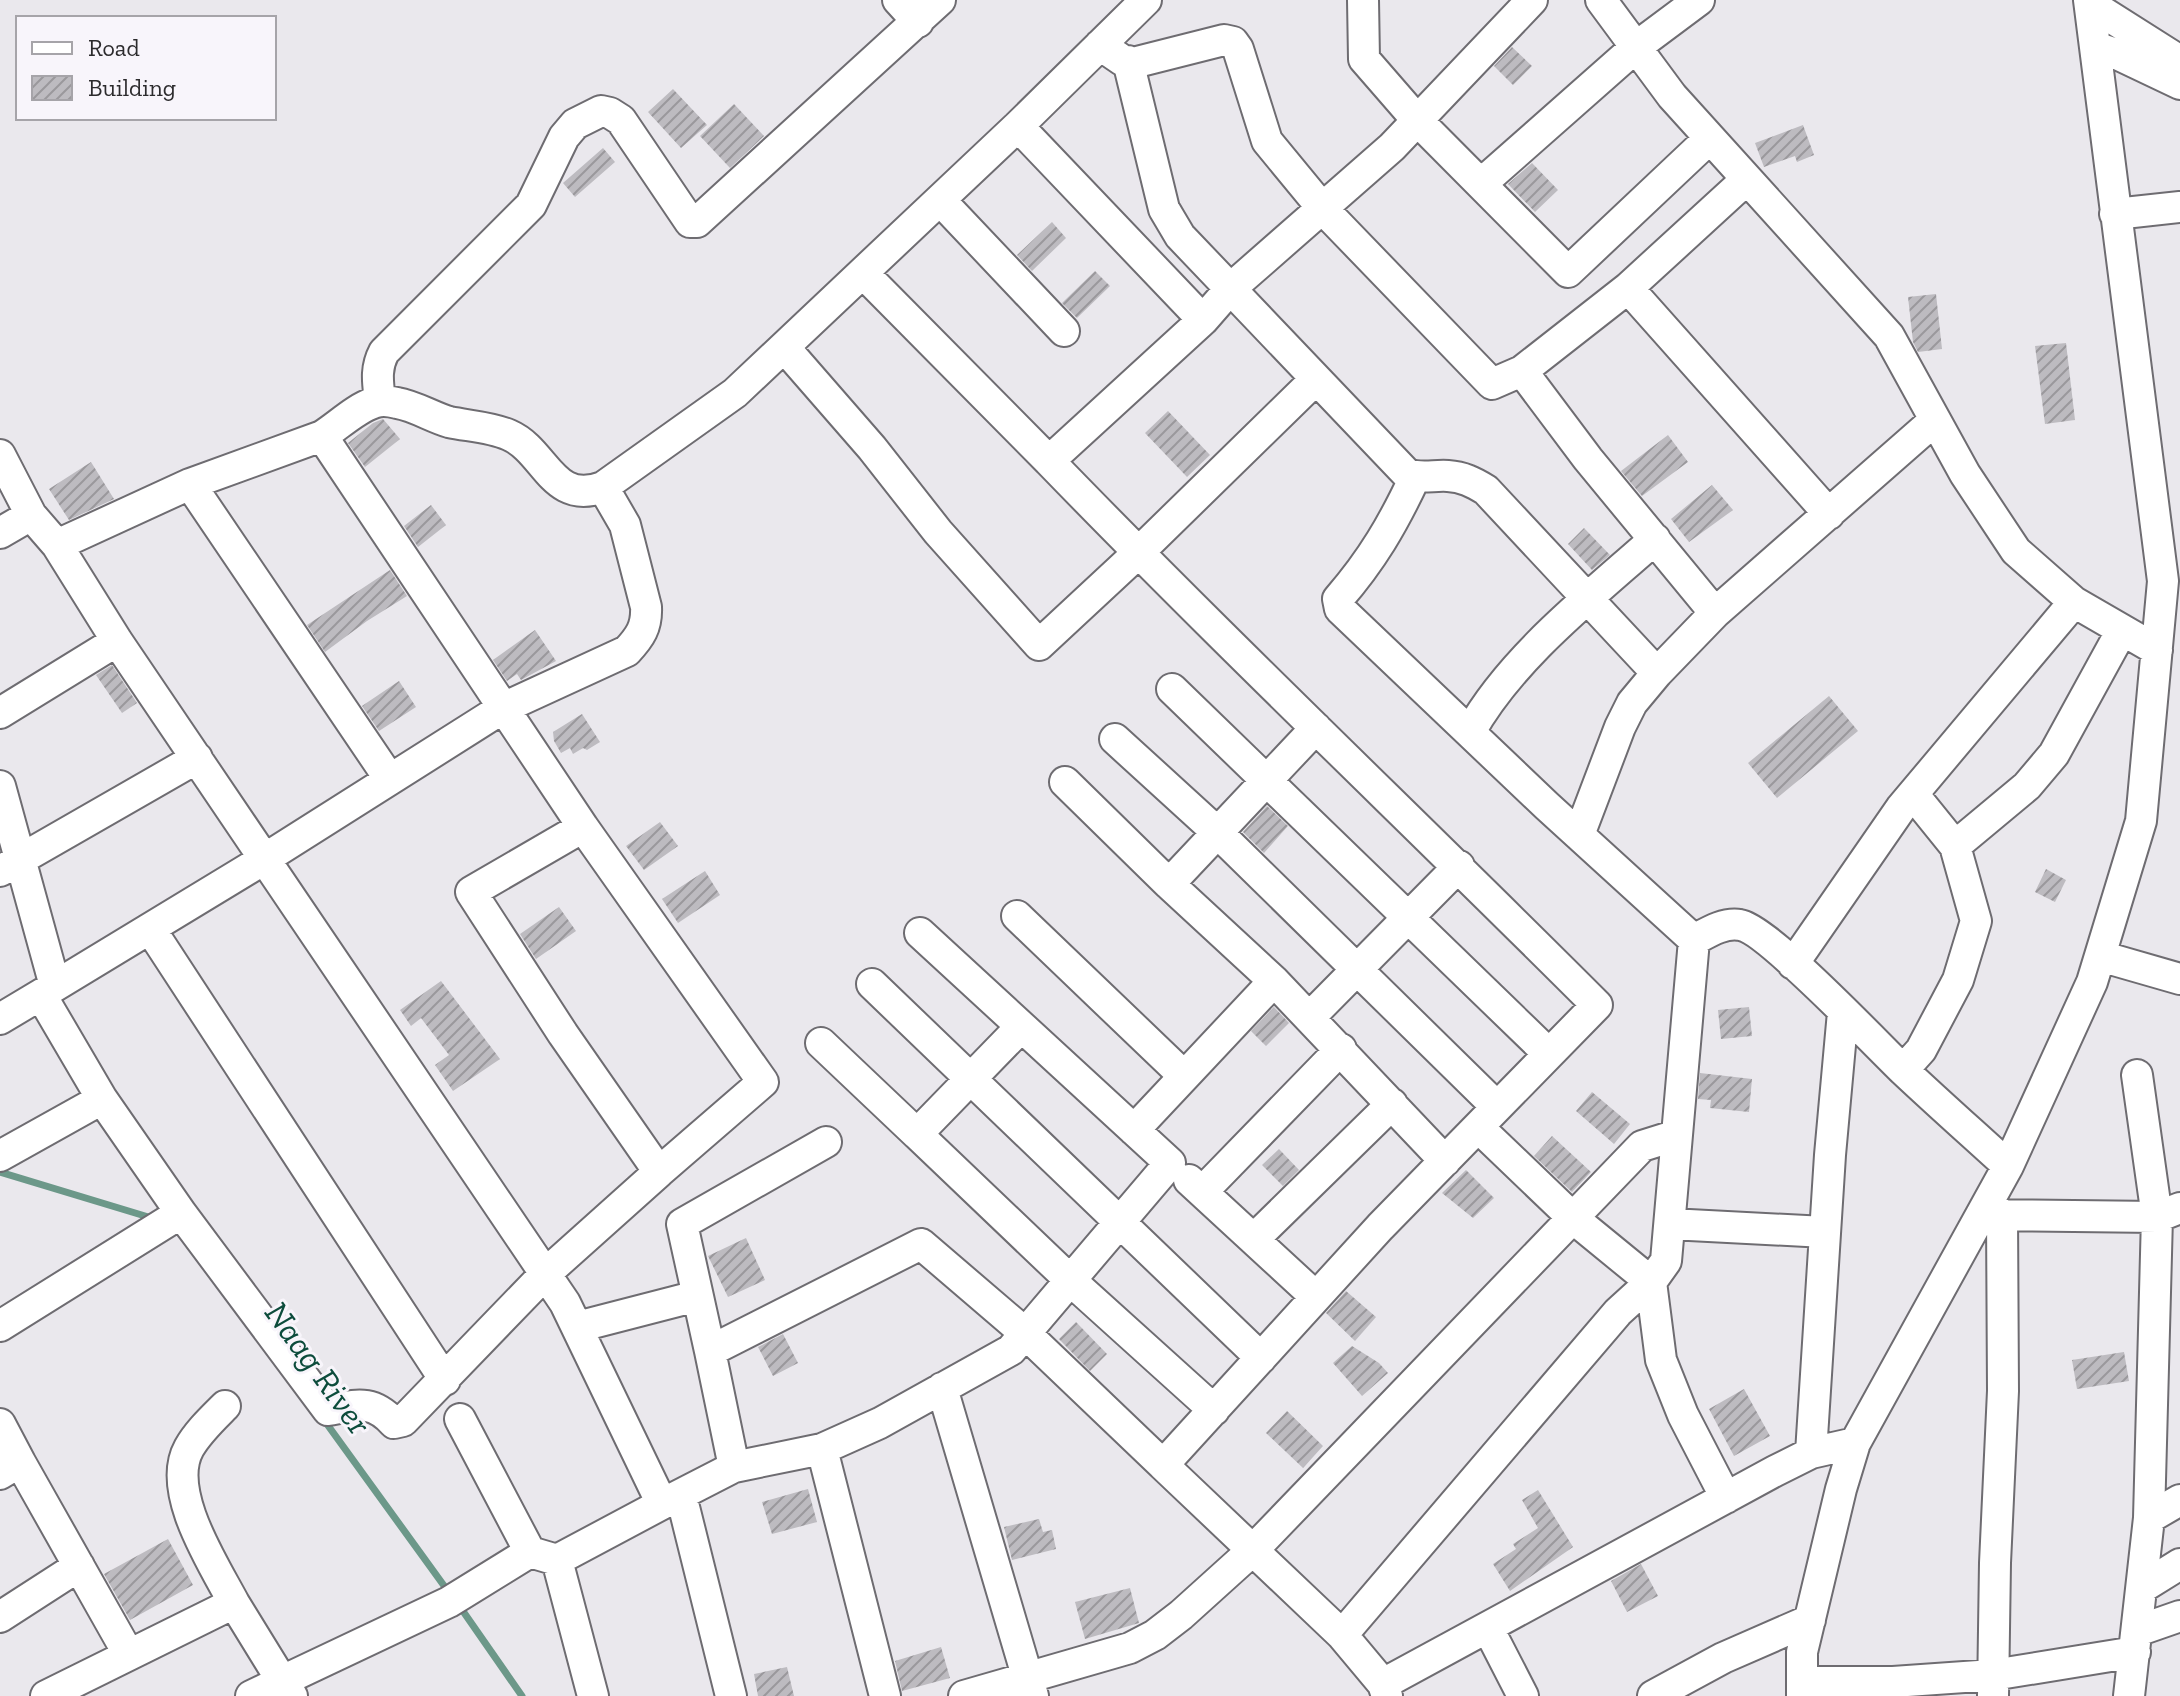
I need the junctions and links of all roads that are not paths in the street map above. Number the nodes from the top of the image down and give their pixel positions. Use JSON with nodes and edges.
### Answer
{"nodes":[{"id":1,"x":940,"y":0,"type":"edge"},
{"id":2,"x":1146,"y":0,"type":"edge"},
{"id":3,"x":1363,"y":0,"type":"edge"},
{"id":4,"x":1532,"y":0,"type":"edge"},
{"id":5,"x":1601,"y":0,"type":"edge"},
{"id":6,"x":1699,"y":0,"type":"edge"},
{"id":7,"x":2090,"y":2,"type":"edge"},
{"id":8,"x":908,"y":11,"type":"edge"},
{"id":9,"x":1100,"y":45,"type":"junction"},
{"id":10,"x":1636,"y":47,"type":"junction"},
{"id":11,"x":2095,"y":47,"type":"junction"},
{"id":12,"x":1128,"y":61,"type":"junction"},
{"id":13,"x":2180,"y":61,"type":"edge"},
{"id":14,"x":2180,"y":84,"type":"edge"},
{"id":15,"x":1417,"y":120,"type":"junction"},
{"id":16,"x":1018,"y":126,"type":"junction"},
{"id":17,"x":1710,"y":138,"type":"junction"},
{"id":18,"x":1747,"y":179,"type":"junction"},
{"id":19,"x":1482,"y":183,"type":"junction"},
{"id":20,"x":940,"y":200,"type":"junction"},
{"id":21,"x":2180,"y":207,"type":"edge"},
{"id":22,"x":1323,"y":209,"type":"junction"},
{"id":23,"x":2115,"y":214,"type":"junction"},
{"id":24,"x":1180,"y":236,"type":"junction"},
{"id":25,"x":1150,"y":264,"type":"junction"},
{"id":26,"x":863,"y":273,"type":"junction"},
{"id":27,"x":1628,"y":288,"type":"junction"},
{"id":28,"x":1230,"y":289,"type":"junction"},
{"id":29,"x":1203,"y":320,"type":"junction"},
{"id":30,"x":1064,"y":331,"type":"dead end"},
{"id":31,"x":784,"y":347,"type":"junction"},
{"id":32,"x":1522,"y":371,"type":"junction"},
{"id":33,"x":1316,"y":379,"type":"junction"},
{"id":34,"x":380,"y":401,"type":"junction"},
{"id":35,"x":1935,"y":420,"type":"junction"},
{"id":36,"x":322,"y":436,"type":"junction"},
{"id":37,"x":0,"y":455,"type":"edge"},
{"id":38,"x":1049,"y":461,"type":"junction"},
{"id":39,"x":1404,"y":469,"type":"junction"},
{"id":40,"x":190,"y":484,"type":"junction"},
{"id":41,"x":603,"y":487,"type":"junction"},
{"id":42,"x":1829,"y":514,"type":"junction"},
{"id":43,"x":31,"y":515,"type":"junction"},
{"id":44,"x":0,"y":533,"type":"edge"},
{"id":45,"x":1655,"y":539,"type":"junction"},
{"id":46,"x":57,"y":545,"type":"junction"},
{"id":47,"x":1138,"y":553,"type":"junction"},
{"id":48,"x":1586,"y":600,"type":"junction"},
{"id":49,"x":2074,"y":602,"type":"junction"},
{"id":50,"x":1715,"y":613,"type":"junction"},
{"id":51,"x":2122,"y":630,"type":"junction"},
{"id":52,"x":117,"y":641,"type":"junction"},
{"id":53,"x":2157,"y":650,"type":"junction"},
{"id":54,"x":1657,"y":673,"type":"junction"},
{"id":55,"x":1172,"y":689,"type":"dead end"},
{"id":56,"x":503,"y":708,"type":"junction"},
{"id":57,"x":0,"y":713,"type":"edge"},
{"id":58,"x":1316,"y":728,"type":"junction"},
{"id":59,"x":1470,"y":732,"type":"junction"},
{"id":60,"x":1115,"y":739,"type":"dead end"},
{"id":61,"x":197,"y":758,"type":"junction"},
{"id":62,"x":389,"y":778,"type":"junction"},
{"id":63,"x":1065,"y":782,"type":"dead end"},
{"id":64,"x":1267,"y":782,"type":"junction"},
{"id":65,"x":0,"y":786,"type":"edge"},
{"id":66,"x":1913,"y":794,"type":"junction"},
{"id":67,"x":583,"y":827,"type":"junction"},
{"id":68,"x":1218,"y":833,"type":"junction"},
{"id":69,"x":1579,"y":835,"type":"junction"},
{"id":70,"x":1955,"y":846,"type":"junction"},
{"id":71,"x":266,"y":858,"type":"junction"},
{"id":72,"x":10,"y":865,"type":"edge"},
{"id":73,"x":1459,"y":866,"type":"junction"},
{"id":74,"x":1169,"y":884,"type":"junction"},
{"id":75,"x":1017,"y":916,"type":"dead end"},
{"id":76,"x":1409,"y":919,"type":"junction"},
{"id":77,"x":151,"y":930,"type":"junction"},
{"id":78,"x":920,"y":933,"type":"dead end"},
{"id":79,"x":1694,"y":940,"type":"junction"},
{"id":80,"x":2100,"y":956,"type":"junction"},
{"id":81,"x":1793,"y":964,"type":"junction"},
{"id":82,"x":1358,"y":970,"type":"junction"},
{"id":83,"x":2180,"y":979,"type":"edge"},
{"id":84,"x":1274,"y":981,"type":"junction"},
{"id":85,"x":872,"y":984,"type":"dead end"},
{"id":86,"x":48,"y":991,"type":"junction"},
{"id":87,"x":1843,"y":1012,"type":"junction"},
{"id":88,"x":1310,"y":1017,"type":"junction"},
{"id":89,"x":0,"y":1019,"type":"edge"},
{"id":90,"x":1021,"y":1027,"type":"junction"},
{"id":91,"x":821,"y":1043,"type":"dead end"},
{"id":92,"x":1341,"y":1049,"type":"junction"},
{"id":93,"x":1549,"y":1054,"type":"junction"},
{"id":94,"x":1903,"y":1070,"type":"junction"},
{"id":95,"x":2137,"y":1075,"type":"dead end"},
{"id":96,"x":1184,"y":1076,"type":"junction"},
{"id":97,"x":972,"y":1080,"type":"junction"},
{"id":98,"x":102,"y":1099,"type":"junction"},
{"id":99,"x":1392,"y":1104,"type":"junction"},
{"id":100,"x":1488,"y":1117,"type":"junction"},
{"id":101,"x":1134,"y":1130,"type":"junction"},
{"id":102,"x":917,"y":1134,"type":"junction"},
{"id":103,"x":1677,"y":1135,"type":"junction"},
{"id":104,"x":826,"y":1142,"type":"dead end"},
{"id":105,"x":0,"y":1156,"type":"edge"},
{"id":106,"x":1445,"y":1161,"type":"junction"},
{"id":107,"x":1170,"y":1163,"type":"junction"},
{"id":108,"x":2008,"y":1166,"type":"junction"},
{"id":109,"x":659,"y":1172,"type":"junction"},
{"id":110,"x":1202,"y":1192,"type":"junction"},
{"id":111,"x":2169,"y":1212,"type":"edge"},
{"id":112,"x":181,"y":1213,"type":"junction"},
{"id":113,"x":1992,"y":1214,"type":"junction"},
{"id":114,"x":1574,"y":1219,"type":"junction"},
{"id":115,"x":1120,"y":1221,"type":"junction"},
{"id":116,"x":1670,"y":1224,"type":"junction"},
{"id":117,"x":1825,"y":1232,"type":"junction"},
{"id":118,"x":1254,"y":1239,"type":"junction"},
{"id":119,"x":544,"y":1275,"type":"junction"},
{"id":120,"x":1070,"y":1280,"type":"junction"},
{"id":121,"x":1651,"y":1282,"type":"junction"},
{"id":122,"x":697,"y":1296,"type":"junction"},
{"id":123,"x":1316,"y":1297,"type":"junction"},
{"id":124,"x":2168,"y":1297,"type":"edge"},
{"id":125,"x":0,"y":1326,"type":"edge"},
{"id":126,"x":577,"y":1327,"type":"junction"},
{"id":127,"x":1025,"y":1333,"type":"junction"},
{"id":128,"x":710,"y":1351,"type":"junction"},
{"id":129,"x":1261,"y":1358,"type":"junction"},
{"id":130,"x":2167,"y":1364,"type":"edge"},
{"id":131,"x":445,"y":1380,"type":"junction"},
{"id":132,"x":942,"y":1388,"type":"junction"},
{"id":133,"x":225,"y":1406,"type":"dead end"},
{"id":134,"x":1214,"y":1410,"type":"junction"},
{"id":135,"x":460,"y":1419,"type":"dead end"},
{"id":136,"x":0,"y":1424,"type":"edge"},
{"id":137,"x":1855,"y":1443,"type":"junction"},
{"id":138,"x":822,"y":1449,"type":"junction"},
{"id":139,"x":1811,"y":1453,"type":"junction"},
{"id":140,"x":1163,"y":1465,"type":"junction"},
{"id":141,"x":734,"y":1467,"type":"junction"},
{"id":142,"x":10,"y":1468,"type":"edge"},
{"id":143,"x":1726,"y":1498,"type":"junction"},
{"id":144,"x":671,"y":1499,"type":"junction"},
{"id":145,"x":2180,"y":1500,"type":"edge"},
{"id":146,"x":2149,"y":1518,"type":"junction"},
{"id":147,"x":1253,"y":1550,"type":"junction"},
{"id":148,"x":543,"y":1556,"type":"junction"},
{"id":149,"x":2180,"y":1564,"type":"edge"},
{"id":150,"x":79,"y":1566,"type":"junction"},
{"id":151,"x":2143,"y":1587,"type":"junction"},
{"id":152,"x":234,"y":1603,"type":"junction"},
{"id":153,"x":2180,"y":1616,"type":"edge"},
{"id":154,"x":0,"y":1617,"type":"edge"},
{"id":155,"x":1810,"y":1620,"type":"junction"},
{"id":156,"x":1488,"y":1628,"type":"junction"},
{"id":157,"x":1342,"y":1635,"type":"junction"},
{"id":158,"x":2136,"y":1641,"type":"junction"},
{"id":159,"x":129,"y":1655,"type":"junction"},
{"id":160,"x":1993,"y":1686,"type":"edge"},
{"id":161,"x":287,"y":1688,"type":"edge"},
{"id":162,"x":1030,"y":1688,"type":"edge"},
{"id":163,"x":1802,"y":1689,"type":"edge"},
{"id":164,"x":1385,"y":1690,"type":"edge"},
{"id":165,"x":46,"y":1696,"type":"edge"},
{"id":166,"x":251,"y":1696,"type":"edge"},
{"id":167,"x":593,"y":1696,"type":"edge"},
{"id":168,"x":731,"y":1696,"type":"edge"},
{"id":169,"x":885,"y":1696,"type":"edge"},
{"id":170,"x":964,"y":1696,"type":"edge"},
{"id":171,"x":1523,"y":1696,"type":"edge"},
{"id":172,"x":1653,"y":1696,"type":"edge"},
{"id":173,"x":2129,"y":1696,"type":"edge"}],
"edges":[{"from":1,"to":8,"type":"street"},
{"from":2,"to":9,"type":"street"},
{"from":3,"to":15,"type":"street"},
{"from":4,"to":15,"type":"street"},
{"from":5,"to":10,"type":"street"},
{"from":6,"to":10,"type":"street"},
{"from":7,"to":11,"type":"street"},
{"from":7,"to":13,"type":"street"},
{"from":8,"to":34,"type":"street"},
{"from":9,"to":12,"type":"street"},
{"from":9,"to":16,"type":"street"},
{"from":10,"to":17,"type":"street"},
{"from":10,"to":19,"type":"street"},
{"from":11,"to":14,"type":"street"},
{"from":11,"to":23,"type":"street"},
{"from":12,"to":22,"type":"street"},
{"from":12,"to":24,"type":"street"},
{"from":15,"to":19,"type":"street"},
{"from":15,"to":22,"type":"street"},
{"from":16,"to":20,"type":"street"},
{"from":16,"to":25,"type":"street"},
{"from":17,"to":18,"type":"street"},
{"from":17,"to":19,"type":"street"},
{"from":18,"to":27,"type":"street"},
{"from":18,"to":35,"type":"street"},
{"from":20,"to":26,"type":"street"},
{"from":20,"to":30,"type":"street"},
{"from":21,"to":23,"type":"street"},
{"from":22,"to":28,"type":"street"},
{"from":22,"to":32,"type":"street"},
{"from":23,"to":53,"type":"street"},
{"from":24,"to":25,"type":"street"},
{"from":24,"to":28,"type":"street"},
{"from":25,"to":29,"type":"street"},
{"from":26,"to":31,"type":"street"},
{"from":26,"to":38,"type":"street"},
{"from":27,"to":32,"type":"street"},
{"from":27,"to":42,"type":"street"},
{"from":28,"to":29,"type":"street"},
{"from":28,"to":33,"type":"street"},
{"from":29,"to":38,"type":"street"},
{"from":31,"to":41,"type":"street"},
{"from":31,"to":47,"type":"street"},
{"from":32,"to":45,"type":"street"},
{"from":33,"to":39,"type":"street"},
{"from":33,"to":47,"type":"street"},
{"from":34,"to":36,"type":"street"},
{"from":34,"to":41,"type":"street"},
{"from":35,"to":42,"type":"street"},
{"from":35,"to":49,"type":"street"},
{"from":36,"to":40,"type":"street"},
{"from":36,"to":56,"type":"street"},
{"from":37,"to":43,"type":"street"},
{"from":38,"to":47,"type":"street"},
{"from":39,"to":48,"type":"street"},
{"from":39,"to":59,"type":"street"},
{"from":40,"to":46,"type":"street"},
{"from":40,"to":62,"type":"street"},
{"from":41,"to":56,"type":"street"},
{"from":42,"to":50,"type":"street"},
{"from":43,"to":44,"type":"street"},
{"from":43,"to":46,"type":"street"},
{"from":45,"to":48,"type":"street"},
{"from":45,"to":50,"type":"street"},
{"from":46,"to":52,"type":"street"},
{"from":47,"to":58,"type":"street"},
{"from":48,"to":54,"type":"street"},
{"from":48,"to":59,"type":"street"},
{"from":49,"to":51,"type":"street"},
{"from":49,"to":66,"type":"street"},
{"from":50,"to":54,"type":"street"},
{"from":51,"to":53,"type":"street"},
{"from":51,"to":70,"type":"street"},
{"from":52,"to":57,"type":"street"},
{"from":52,"to":61,"type":"street"},
{"from":53,"to":80,"type":"street"},
{"from":54,"to":69,"type":"street"},
{"from":55,"to":64,"type":"street"},
{"from":56,"to":62,"type":"street"},
{"from":56,"to":67,"type":"street"},
{"from":58,"to":64,"type":"street"},
{"from":58,"to":73,"type":"street"},
{"from":59,"to":69,"type":"street"},
{"from":60,"to":68,"type":"street"},
{"from":61,"to":71,"type":"street"},
{"from":61,"to":72,"type":"street"},
{"from":62,"to":71,"type":"street"},
{"from":63,"to":74,"type":"street"},
{"from":64,"to":68,"type":"street"},
{"from":64,"to":76,"type":"street"},
{"from":65,"to":72,"type":"street"},
{"from":66,"to":70,"type":"street"},
{"from":66,"to":81,"type":"street"},
{"from":67,"to":109,"type":"street"},
{"from":67,"to":109,"type":"street"},
{"from":68,"to":74,"type":"street"},
{"from":68,"to":82,"type":"street"},
{"from":69,"to":79,"type":"street"},
{"from":70,"to":94,"type":"street"},
{"from":71,"to":77,"type":"street"},
{"from":71,"to":119,"type":"street"},
{"from":72,"to":86,"type":"street"},
{"from":73,"to":76,"type":"street"},
{"from":73,"to":93,"type":"street"},
{"from":74,"to":84,"type":"street"},
{"from":75,"to":96,"type":"street"},
{"from":76,"to":82,"type":"street"},
{"from":76,"to":93,"type":"street"},
{"from":77,"to":86,"type":"street"},
{"from":77,"to":131,"type":"street"},
{"from":78,"to":90,"type":"street"},
{"from":79,"to":81,"type":"street"},
{"from":79,"to":103,"type":"street"},
{"from":80,"to":83,"type":"street"},
{"from":80,"to":108,"type":"street"},
{"from":81,"to":87,"type":"street"},
{"from":82,"to":88,"type":"street"},
{"from":82,"to":100,"type":"street"},
{"from":84,"to":88,"type":"street"},
{"from":84,"to":96,"type":"street"},
{"from":85,"to":97,"type":"street"},
{"from":86,"to":89,"type":"street"},
{"from":86,"to":98,"type":"street"},
{"from":87,"to":94,"type":"street"},
{"from":87,"to":117,"type":"street"},
{"from":88,"to":92,"type":"street"},
{"from":90,"to":97,"type":"street"},
{"from":90,"to":101,"type":"street"},
{"from":91,"to":102,"type":"street"},
{"from":92,"to":99,"type":"street"},
{"from":92,"to":110,"type":"street"},
{"from":93,"to":100,"type":"street"},
{"from":94,"to":108,"type":"street"},
{"from":95,"to":111,"type":"street"},
{"from":96,"to":101,"type":"street"},
{"from":97,"to":102,"type":"street"},
{"from":97,"to":115,"type":"street"},
{"from":98,"to":105,"type":"street"},
{"from":98,"to":112,"type":"street"},
{"from":99,"to":106,"type":"street"},
{"from":99,"to":118,"type":"street"},
{"from":100,"to":106,"type":"street"},
{"from":100,"to":114,"type":"street"},
{"from":101,"to":107,"type":"street"},
{"from":102,"to":120,"type":"street"},
{"from":103,"to":114,"type":"street"},
{"from":103,"to":116,"type":"street"},
{"from":104,"to":122,"type":"street"},
{"from":106,"to":123,"type":"street"},
{"from":107,"to":110,"type":"street"},
{"from":107,"to":115,"type":"street"},
{"from":108,"to":113,"type":"street"},
{"from":109,"to":119,"type":"street"},
{"from":110,"to":118,"type":"street"},
{"from":111,"to":113,"type":"street"},
{"from":111,"to":124,"type":"street"},
{"from":112,"to":125,"type":"street"},
{"from":112,"to":131,"type":"street"},
{"from":113,"to":137,"type":"street"},
{"from":113,"to":160,"type":"street"},
{"from":114,"to":121,"type":"street"},
{"from":114,"to":147,"type":"street"},
{"from":115,"to":120,"type":"street"},
{"from":115,"to":129,"type":"street"},
{"from":116,"to":117,"type":"street"},
{"from":116,"to":121,"type":"street"},
{"from":117,"to":139,"type":"street"},
{"from":118,"to":123,"type":"street"},
{"from":119,"to":126,"type":"street"},
{"from":119,"to":131,"type":"street"},
{"from":120,"to":127,"type":"street"},
{"from":120,"to":134,"type":"street"},
{"from":121,"to":143,"type":"street"},
{"from":121,"to":157,"type":"street"},
{"from":122,"to":126,"type":"street"},
{"from":122,"to":128,"type":"street"},
{"from":123,"to":129,"type":"street"},
{"from":124,"to":130,"type":"street"},
{"from":126,"to":144,"type":"street"},
{"from":127,"to":128,"type":"street"},
{"from":127,"to":132,"type":"street"},
{"from":127,"to":140,"type":"street"},
{"from":128,"to":141,"type":"street"},
{"from":129,"to":134,"type":"street"},
{"from":130,"to":146,"type":"street"},
{"from":132,"to":138,"type":"street"},
{"from":132,"to":162,"type":"street"},
{"from":133,"to":152,"type":"street"},
{"from":134,"to":140,"type":"street"},
{"from":135,"to":148,"type":"street"},
{"from":136,"to":142,"type":"street"},
{"from":137,"to":139,"type":"street"},
{"from":137,"to":155,"type":"street"},
{"from":138,"to":141,"type":"street"},
{"from":138,"to":169,"type":"street"},
{"from":139,"to":143,"type":"street"},
{"from":140,"to":147,"type":"street"},
{"from":141,"to":144,"type":"street"},
{"from":142,"to":150,"type":"street"},
{"from":143,"to":156,"type":"street"},
{"from":144,"to":148,"type":"street"},
{"from":144,"to":168,"type":"street"},
{"from":145,"to":146,"type":"street"},
{"from":146,"to":151,"type":"street"},
{"from":147,"to":157,"type":"street"},
{"from":147,"to":162,"type":"street"},
{"from":148,"to":161,"type":"street"},
{"from":148,"to":167,"type":"street"},
{"from":149,"to":151,"type":"street"},
{"from":150,"to":154,"type":"street"},
{"from":150,"to":159,"type":"street"},
{"from":151,"to":158,"type":"street"},
{"from":152,"to":159,"type":"street"},
{"from":152,"to":161,"type":"street"},
{"from":153,"to":158,"type":"street"},
{"from":155,"to":163,"type":"street"},
{"from":155,"to":172,"type":"street"},
{"from":156,"to":164,"type":"street"},
{"from":156,"to":171,"type":"street"},
{"from":157,"to":164,"type":"street"},
{"from":158,"to":160,"type":"street"},
{"from":158,"to":173,"type":"street"},
{"from":159,"to":165,"type":"street"},
{"from":160,"to":163,"type":"street"},
{"from":161,"to":166,"type":"street"},
{"from":162,"to":170,"type":"street"}]}
